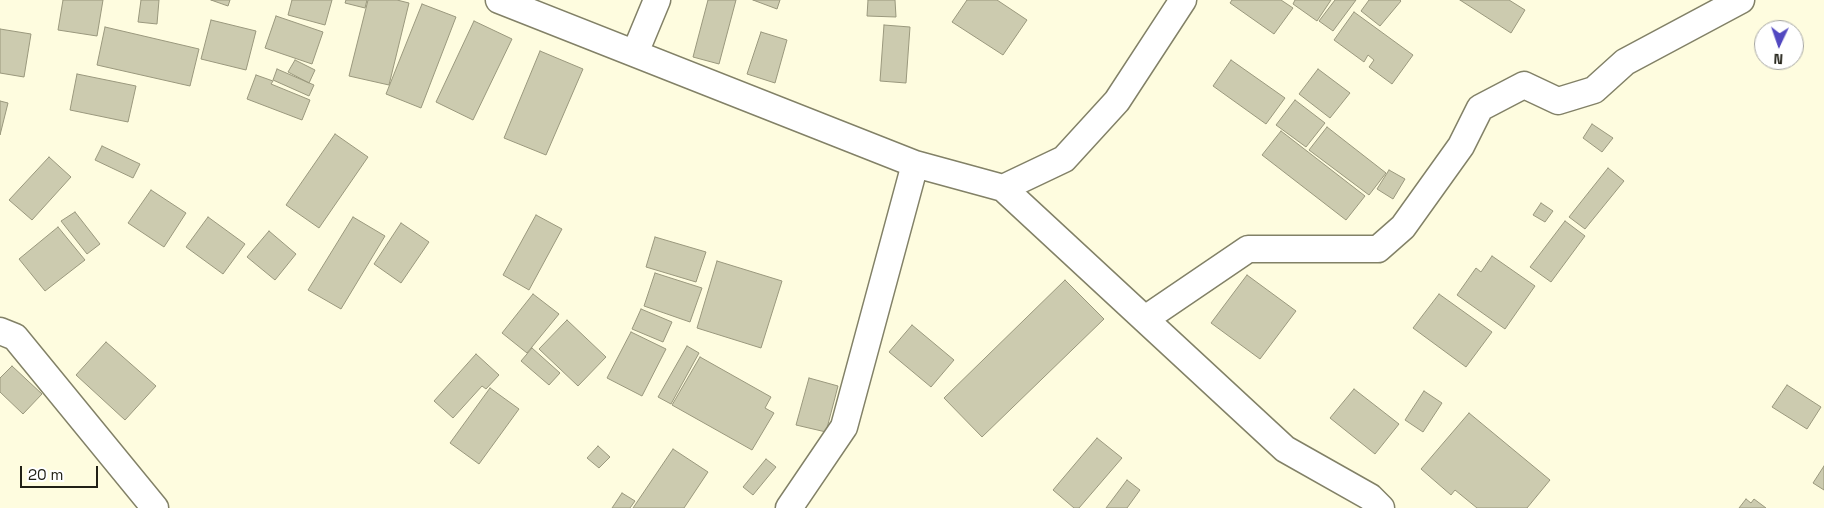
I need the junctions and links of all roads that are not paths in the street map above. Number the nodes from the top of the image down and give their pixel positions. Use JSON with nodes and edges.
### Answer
{"nodes":[{"id":1,"x":499,"y":0,"type":"edge"},
{"id":2,"x":657,"y":0,"type":"edge"},
{"id":3,"x":1183,"y":0,"type":"edge"},
{"id":4,"x":1741,"y":0,"type":"edge"},
{"id":5,"x":635,"y":53,"type":"junction"},
{"id":6,"x":915,"y":164,"type":"junction"},
{"id":7,"x":1003,"y":188,"type":"junction"},
{"id":8,"x":1145,"y":318,"type":"junction"},
{"id":9,"x":0,"y":331,"type":"edge"},
{"id":10,"x":155,"y":508,"type":"edge"},
{"id":11,"x":788,"y":508,"type":"edge"},
{"id":12,"x":1381,"y":508,"type":"edge"}],
"edges":[{"from":1,"to":5,"type":"street"},
{"from":2,"to":5,"type":"street"},
{"from":3,"to":7,"type":"street"},
{"from":4,"to":8,"type":"street"},
{"from":5,"to":6,"type":"street"},
{"from":6,"to":7,"type":"street"},
{"from":6,"to":11,"type":"street"},
{"from":7,"to":8,"type":"street"},
{"from":8,"to":12,"type":"street"},
{"from":9,"to":10,"type":"street"}]}
